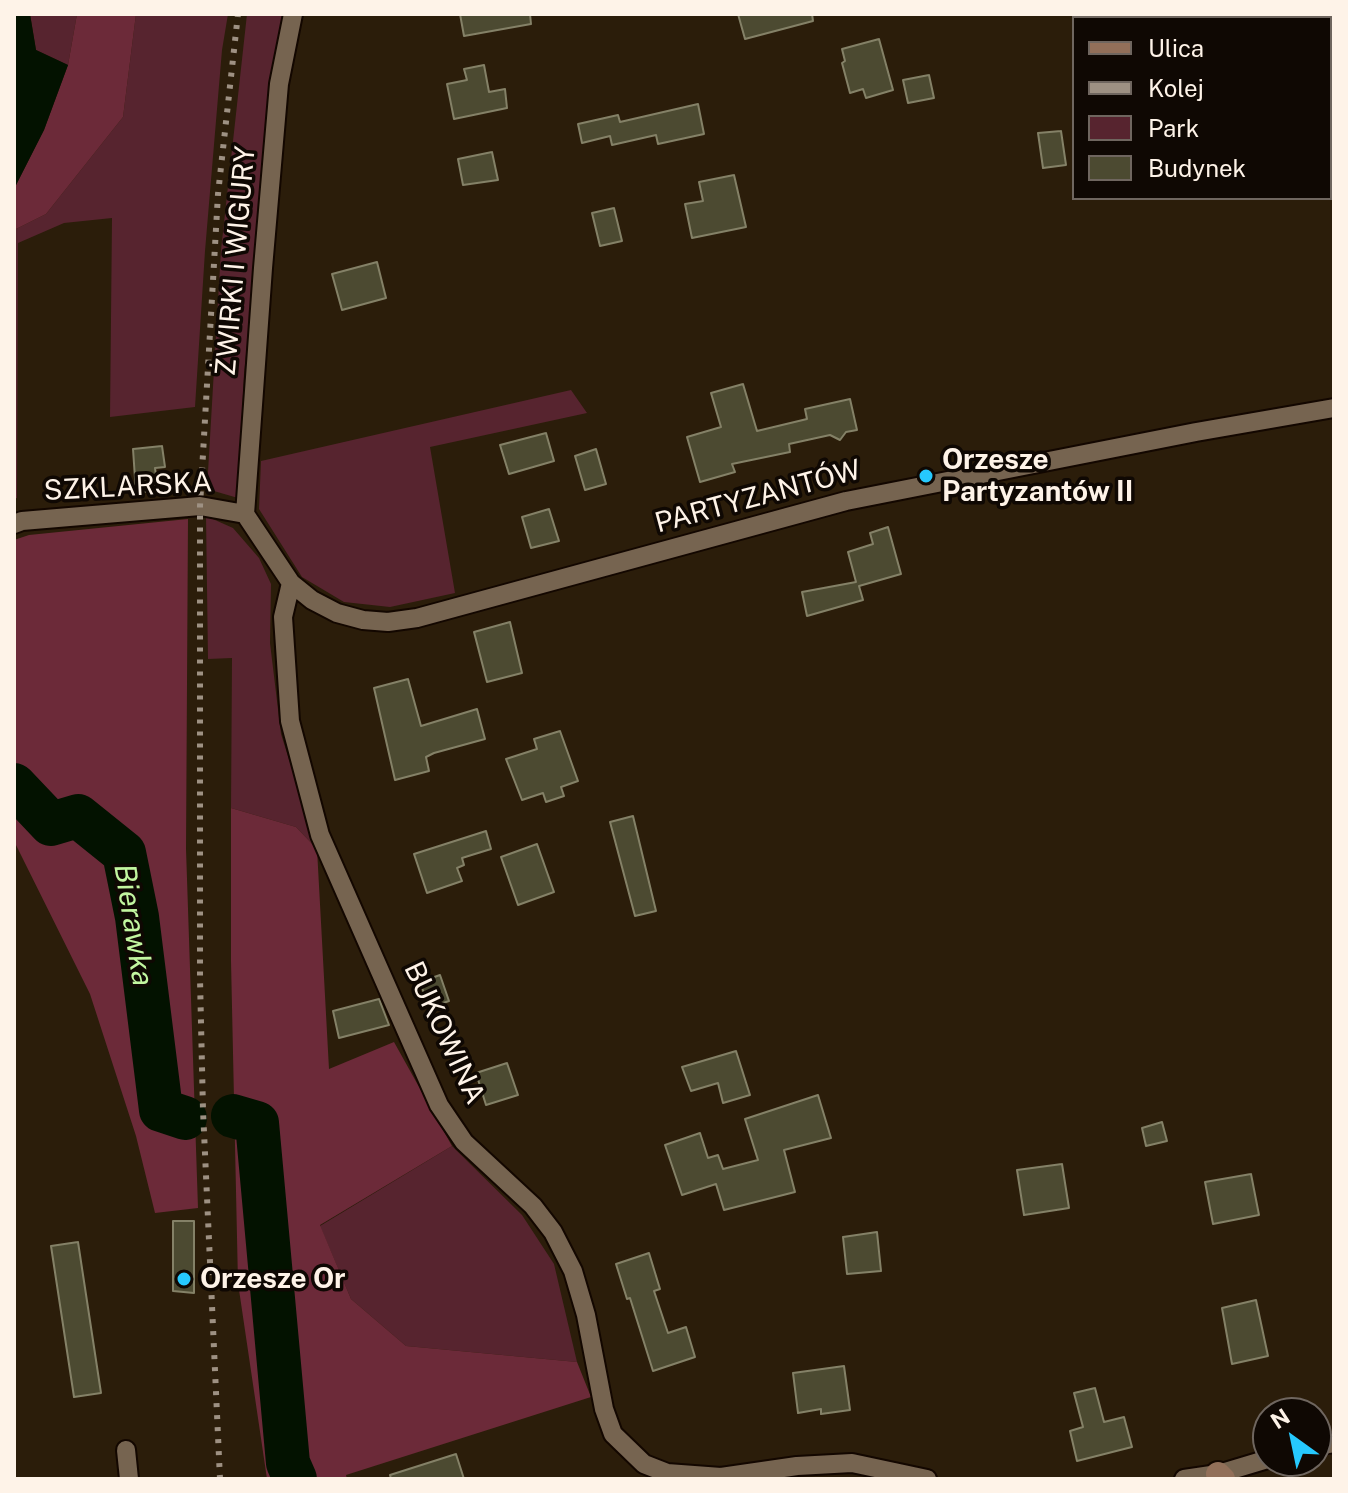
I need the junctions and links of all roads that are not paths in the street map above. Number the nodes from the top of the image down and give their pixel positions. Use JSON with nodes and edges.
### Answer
{"nodes":[{"id":1,"x":293,"y":14,"type":"edge"},
{"id":2,"x":1334,"y":408,"type":"edge"},
{"id":3,"x":245,"y":514,"type":"junction"},
{"id":4,"x":14,"y":524,"type":"edge"},
{"id":5,"x":291,"y":583,"type":"junction"},
{"id":6,"x":126,"y":1450,"type":"dead end"},
{"id":7,"x":1252,"y":1465,"type":"edge"},
{"id":8,"x":1220,"y":1476,"type":"edge"},
{"id":9,"x":129,"y":1479,"type":"edge"},
{"id":10,"x":927,"y":1479,"type":"edge"},
{"id":11,"x":1184,"y":1479,"type":"edge"}],
"edges":[{"from":1,"to":3,"type":"street","name":"ŻWIRKI I WIGURY"},
{"from":2,"to":5,"type":"street","name":"PARTYZANTÓW"},
{"from":3,"to":4,"type":"street","name":"SZKLARSKA"},
{"from":3,"to":5,"type":"street","name":"PARTYZANTÓW"},
{"from":5,"to":10,"type":"street","name":"BUKOWINA"},
{"from":6,"to":9,"type":"street"},
{"from":7,"to":8,"type":"street"},
{"from":8,"to":11,"type":"street"}]}
